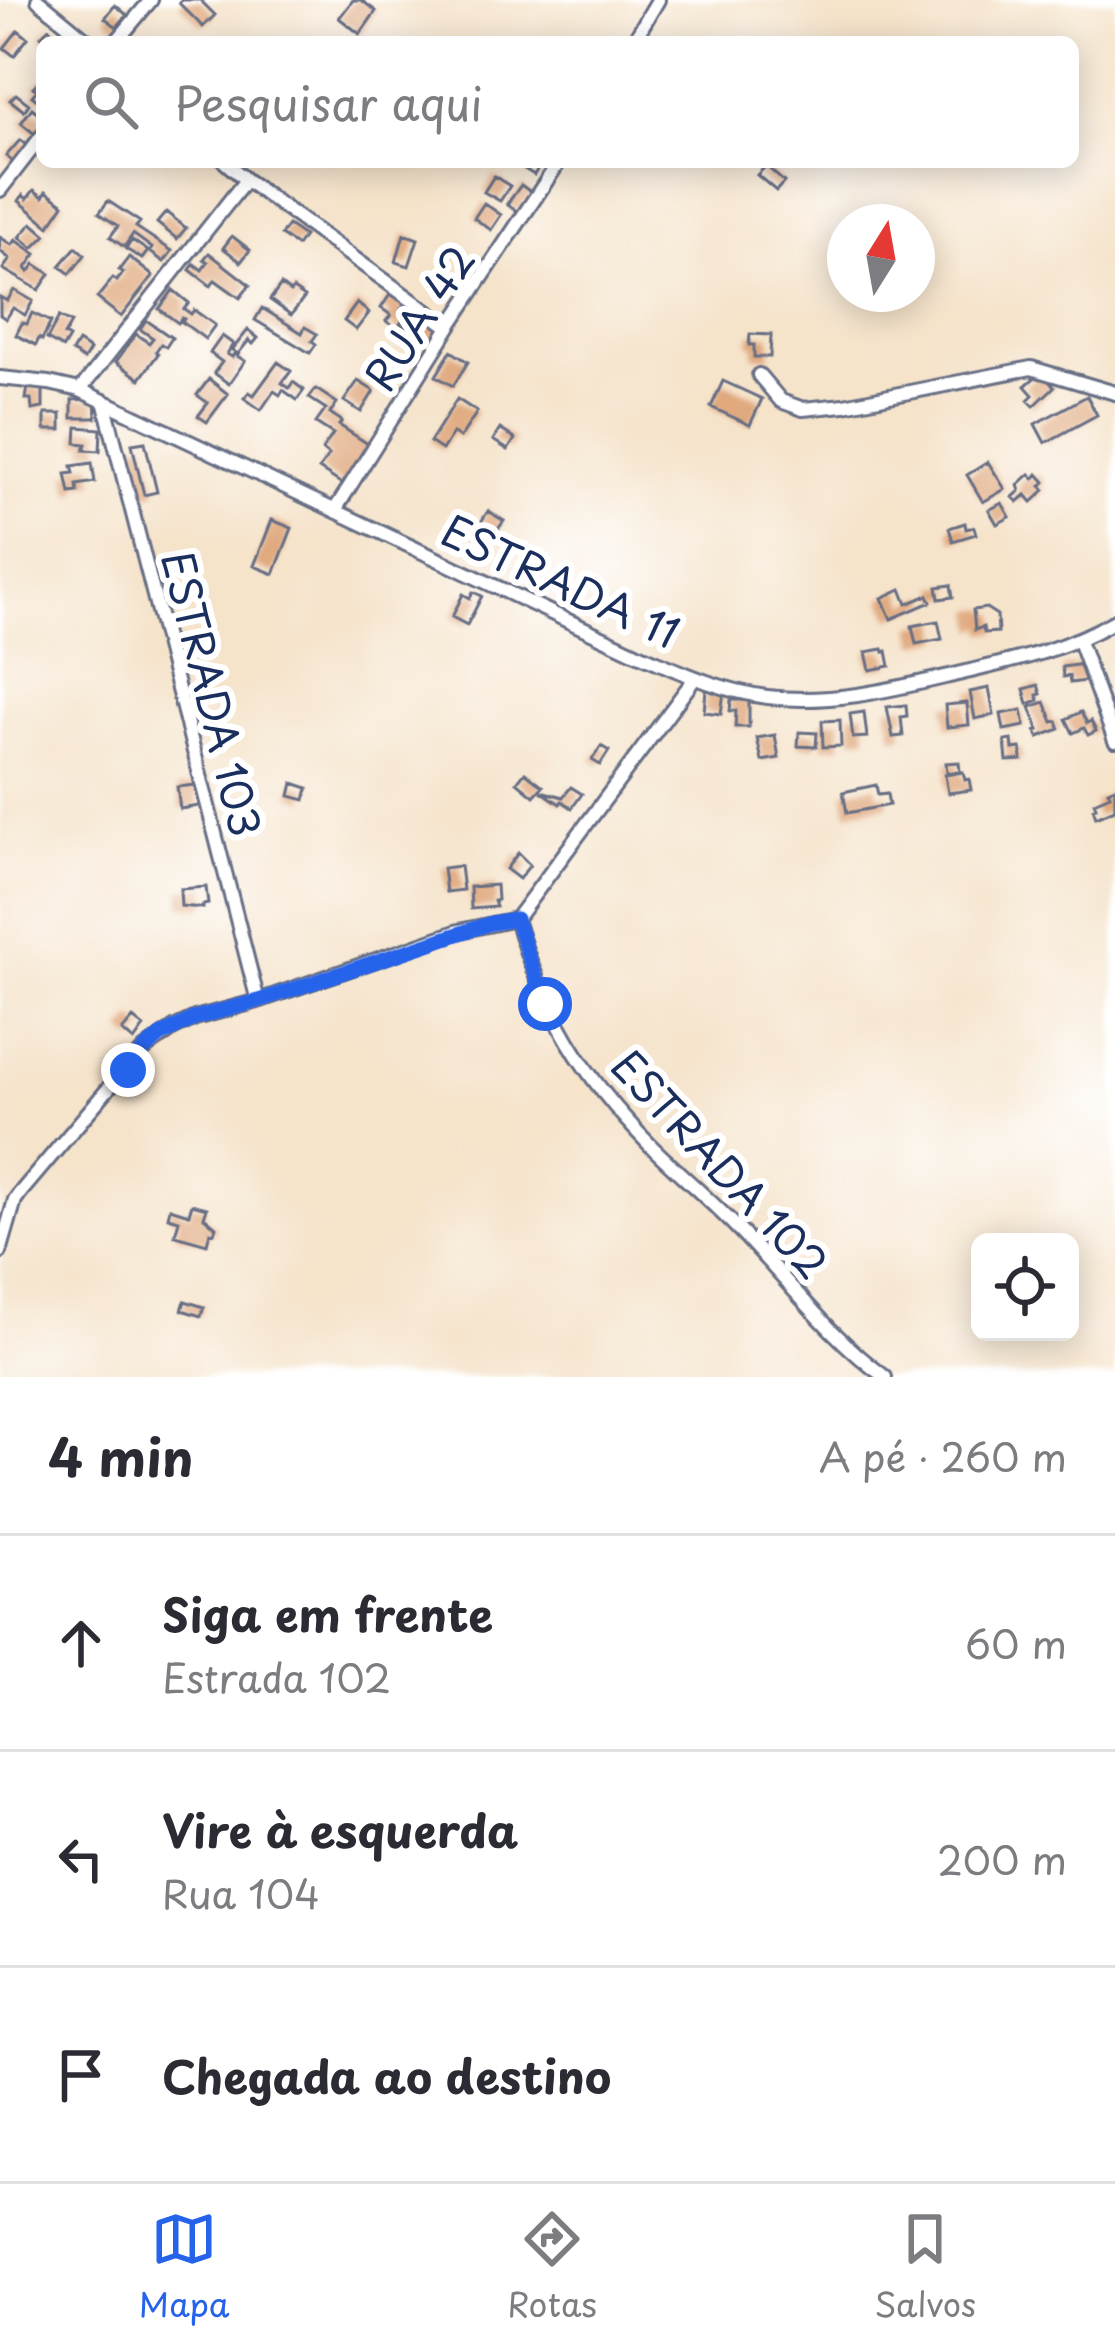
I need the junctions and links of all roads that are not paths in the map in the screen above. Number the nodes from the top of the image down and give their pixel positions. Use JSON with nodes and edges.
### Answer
{"nodes":[{"id":1,"x":38,"y":0,"type":"edge"},
{"id":2,"x":151,"y":0,"type":"edge"},
{"id":3,"x":658,"y":0,"type":"edge"},
{"id":4,"x":81,"y":36,"type":"edge"},
{"id":5,"x":121,"y":36,"type":"edge"},
{"id":6,"x":637,"y":36,"type":"edge"},
{"id":7,"x":36,"y":144,"type":"edge"},
{"id":8,"x":233,"y":168,"type":"edge"},
{"id":9,"x":555,"y":168,"type":"edge"},
{"id":10,"x":246,"y":180,"type":"junction"},
{"id":11,"x":0,"y":190,"type":"edge"},
{"id":12,"x":449,"y":327,"type":"junction"},
{"id":13,"x":759,"y":375,"type":"dead end"},
{"id":14,"x":0,"y":378,"type":"edge"},
{"id":15,"x":80,"y":390,"type":"junction"},
{"id":16,"x":1115,"y":393,"type":"edge"},
{"id":17,"x":104,"y":401,"type":"junction"},
{"id":18,"x":335,"y":510,"type":"junction"},
{"id":19,"x":1115,"y":621,"type":"edge"},
{"id":20,"x":1079,"y":641,"type":"junction"},
{"id":21,"x":695,"y":678,"type":"junction"},
{"id":22,"x":1115,"y":741,"type":"edge"},
{"id":23,"x":516,"y":919,"type":"junction"},
{"id":24,"x":258,"y":1001,"type":"junction"},
{"id":25,"x":0,"y":1196,"type":"edge"},
{"id":26,"x":15,"y":1200,"type":"junction"},
{"id":27,"x":0,"y":1252,"type":"edge"},
{"id":28,"x":885,"y":1377,"type":"edge"}],
"edges":[{"from":1,"to":4,"type":"street"},
{"from":2,"to":5,"type":"street"},
{"from":3,"to":6,"type":"street"},
{"from":7,"to":11,"type":"street"},
{"from":8,"to":10,"type":"street"},
{"from":9,"to":12,"type":"street","name":"RUA 42"},
{"from":10,"to":12,"type":"street"},
{"from":10,"to":15,"type":"street"},
{"from":12,"to":18,"type":"street","name":"RUA 42"},
{"from":13,"to":16,"type":"street"},
{"from":14,"to":15,"type":"street","name":"ESTRADA 11"},
{"from":15,"to":17,"type":"street","name":"ESTRADA 11"},
{"from":17,"to":18,"type":"street","name":"ESTRADA 11"},
{"from":17,"to":24,"type":"street","name":"ESTRADA 103"},
{"from":18,"to":21,"type":"street","name":"ESTRADA 11"},
{"from":19,"to":20,"type":"street","name":"ESTRADA 11"},
{"from":20,"to":21,"type":"street","name":"ESTRADA 11"},
{"from":20,"to":22,"type":"street"},
{"from":21,"to":23,"type":"street"},
{"from":23,"to":24,"type":"street"},
{"from":23,"to":28,"type":"street","name":"ESTRADA 102"},
{"from":24,"to":26,"type":"street"},
{"from":25,"to":26,"type":"street"},
{"from":26,"to":27,"type":"street"}]}
